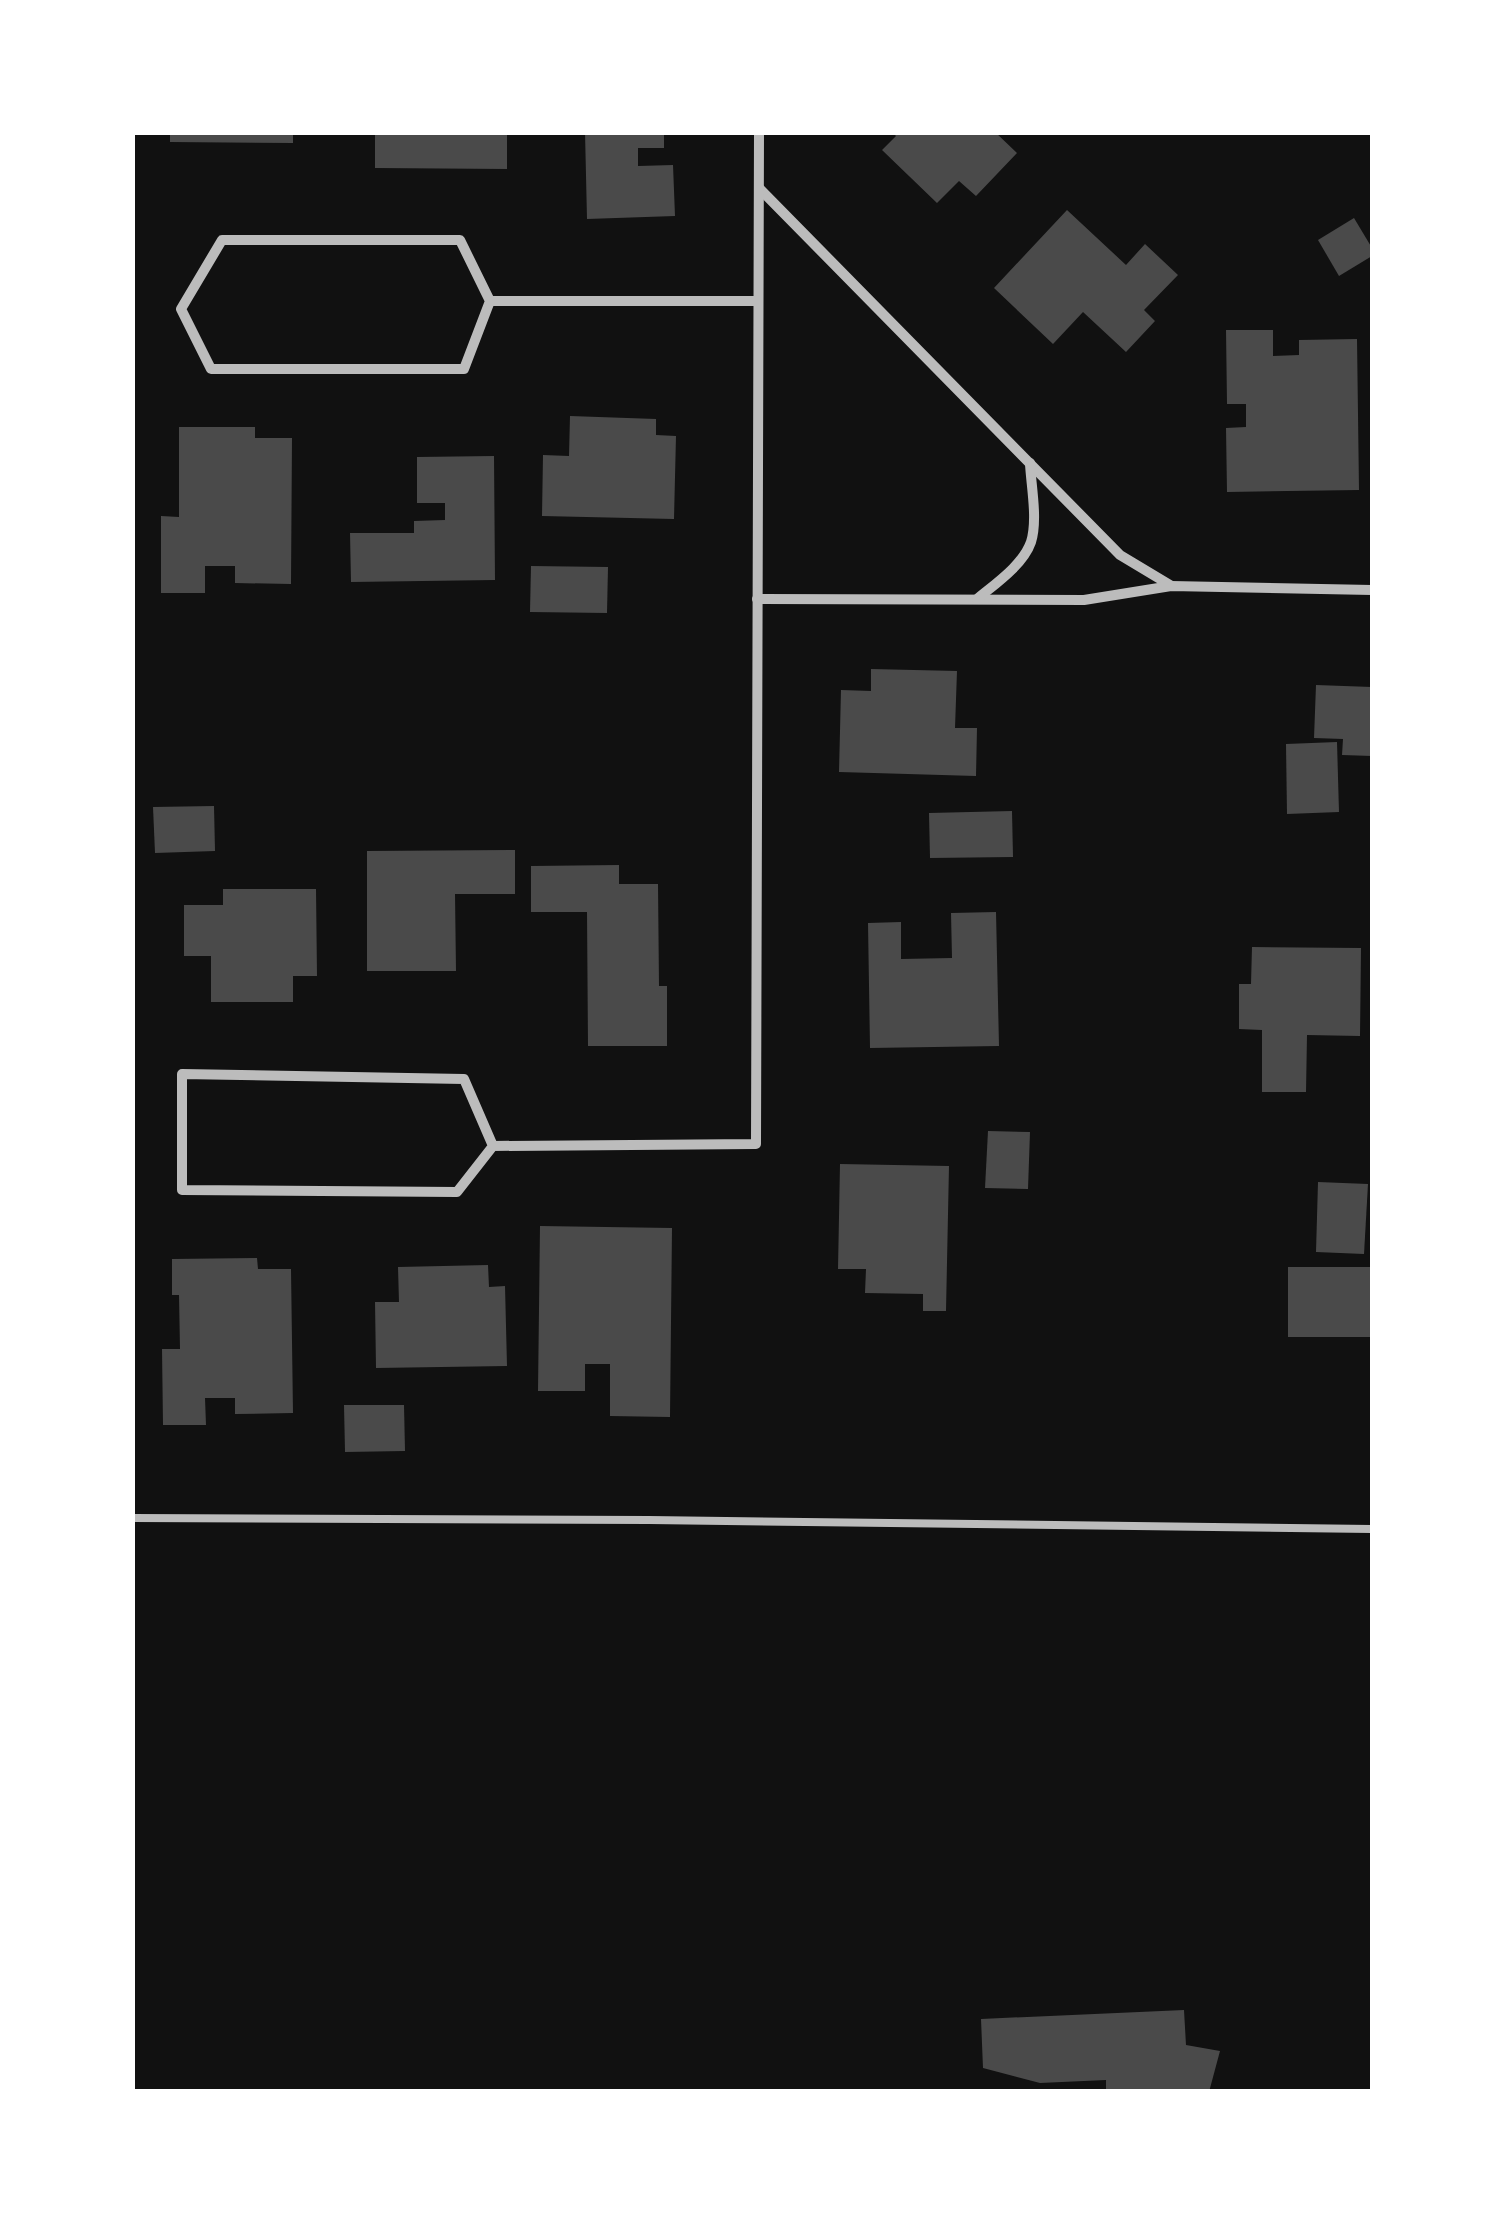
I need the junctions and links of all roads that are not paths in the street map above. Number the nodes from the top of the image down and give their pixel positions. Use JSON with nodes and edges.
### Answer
{"nodes":[{"id":1,"x":758,"y":132,"type":"edge"},
{"id":2,"x":758,"y":188,"type":"junction"},
{"id":3,"x":490,"y":301,"type":"junction"},
{"id":4,"x":758,"y":302,"type":"junction"},
{"id":5,"x":1030,"y":463,"type":"junction"},
{"id":6,"x":1170,"y":586,"type":"junction"},
{"id":7,"x":1372,"y":590,"type":"edge"},
{"id":8,"x":757,"y":599,"type":"junction"},
{"id":9,"x":977,"y":600,"type":"junction"},
{"id":10,"x":493,"y":1146,"type":"junction"},
{"id":11,"x":132,"y":1518,"type":"edge"},
{"id":12,"x":1372,"y":1530,"type":"edge"}],
"edges":[{"from":1,"to":2,"type":"street"},
{"from":2,"to":4,"type":"street"},
{"from":2,"to":5,"type":"street"},
{"from":3,"to":3,"type":"street"},
{"from":3,"to":4,"type":"street"},
{"from":4,"to":8,"type":"street"},
{"from":5,"to":6,"type":"street"},
{"from":5,"to":9,"type":"street"},
{"from":6,"to":7,"type":"street"},
{"from":6,"to":9,"type":"street"},
{"from":8,"to":9,"type":"street"},
{"from":8,"to":10,"type":"street"},
{"from":10,"to":10,"type":"street"},
{"from":11,"to":12,"type":"lane"}]}
